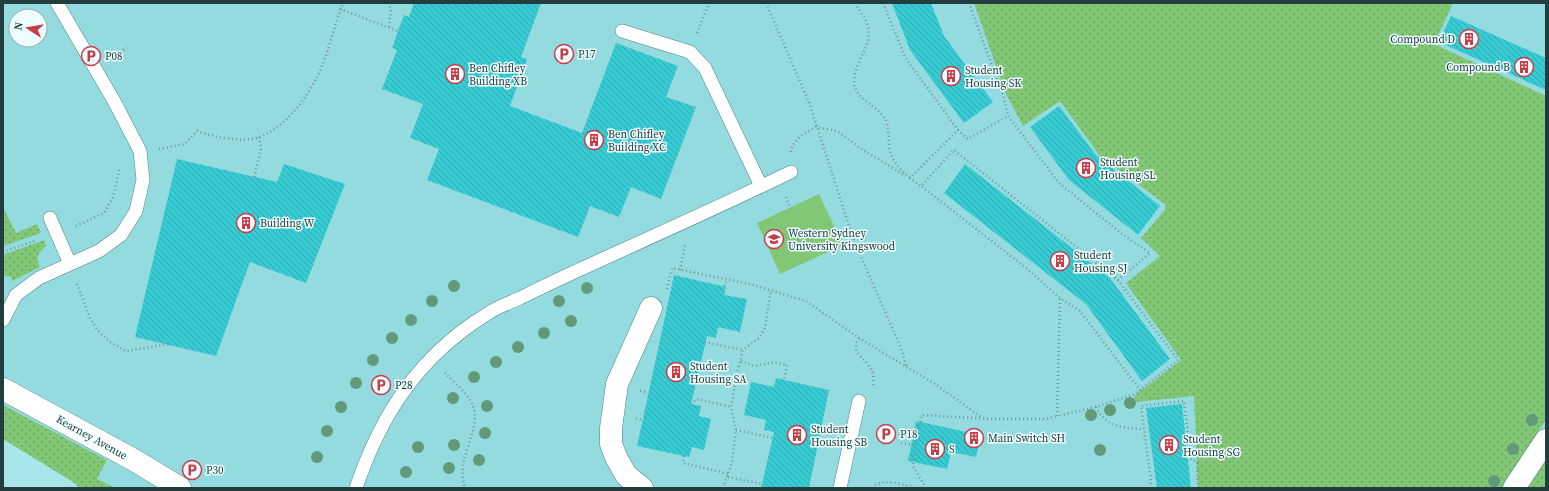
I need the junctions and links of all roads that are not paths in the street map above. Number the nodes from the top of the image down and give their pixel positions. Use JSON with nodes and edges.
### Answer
{"nodes":[{"id":1,"x":58,"y":3,"type":"edge"},
{"id":2,"x":622,"y":31,"type":"dead end"},
{"id":3,"x":791,"y":172,"type":"road end"},
{"id":4,"x":760,"y":186,"type":"junction"},
{"id":5,"x":50,"y":218,"type":"dead end"},
{"id":6,"x":70,"y":264,"type":"junction"},
{"id":7,"x":6,"y":306,"type":"edge"},
{"id":8,"x":651,"y":308,"type":"road end"},
{"id":9,"x":3,"y":320,"type":"edge"},
{"id":10,"x":3,"y":389,"type":"edge"},
{"id":11,"x":860,"y":401,"type":"road end"},
{"id":12,"x":1546,"y":440,"type":"edge"},
{"id":13,"x":180,"y":488,"type":"edge"},
{"id":14,"x":356,"y":488,"type":"edge"},
{"id":15,"x":642,"y":488,"type":"edge"},
{"id":16,"x":840,"y":488,"type":"edge"},
{"id":17,"x":1514,"y":488,"type":"edge"}],
"edges":[{"from":1,"to":6,"type":"lane"},
{"from":2,"to":4,"type":"lane"},
{"from":3,"to":4,"type":"lane"},
{"from":4,"to":14,"type":"lane"},
{"from":5,"to":6,"type":"lane"},
{"from":6,"to":7,"type":"lane"},
{"from":7,"to":9,"type":"lane"},
{"from":8,"to":15,"type":"street"},
{"from":10,"to":13,"type":"street","name":"Kearney Avenue"},
{"from":11,"to":16,"type":"lane"},
{"from":12,"to":17,"type":"street"}]}
